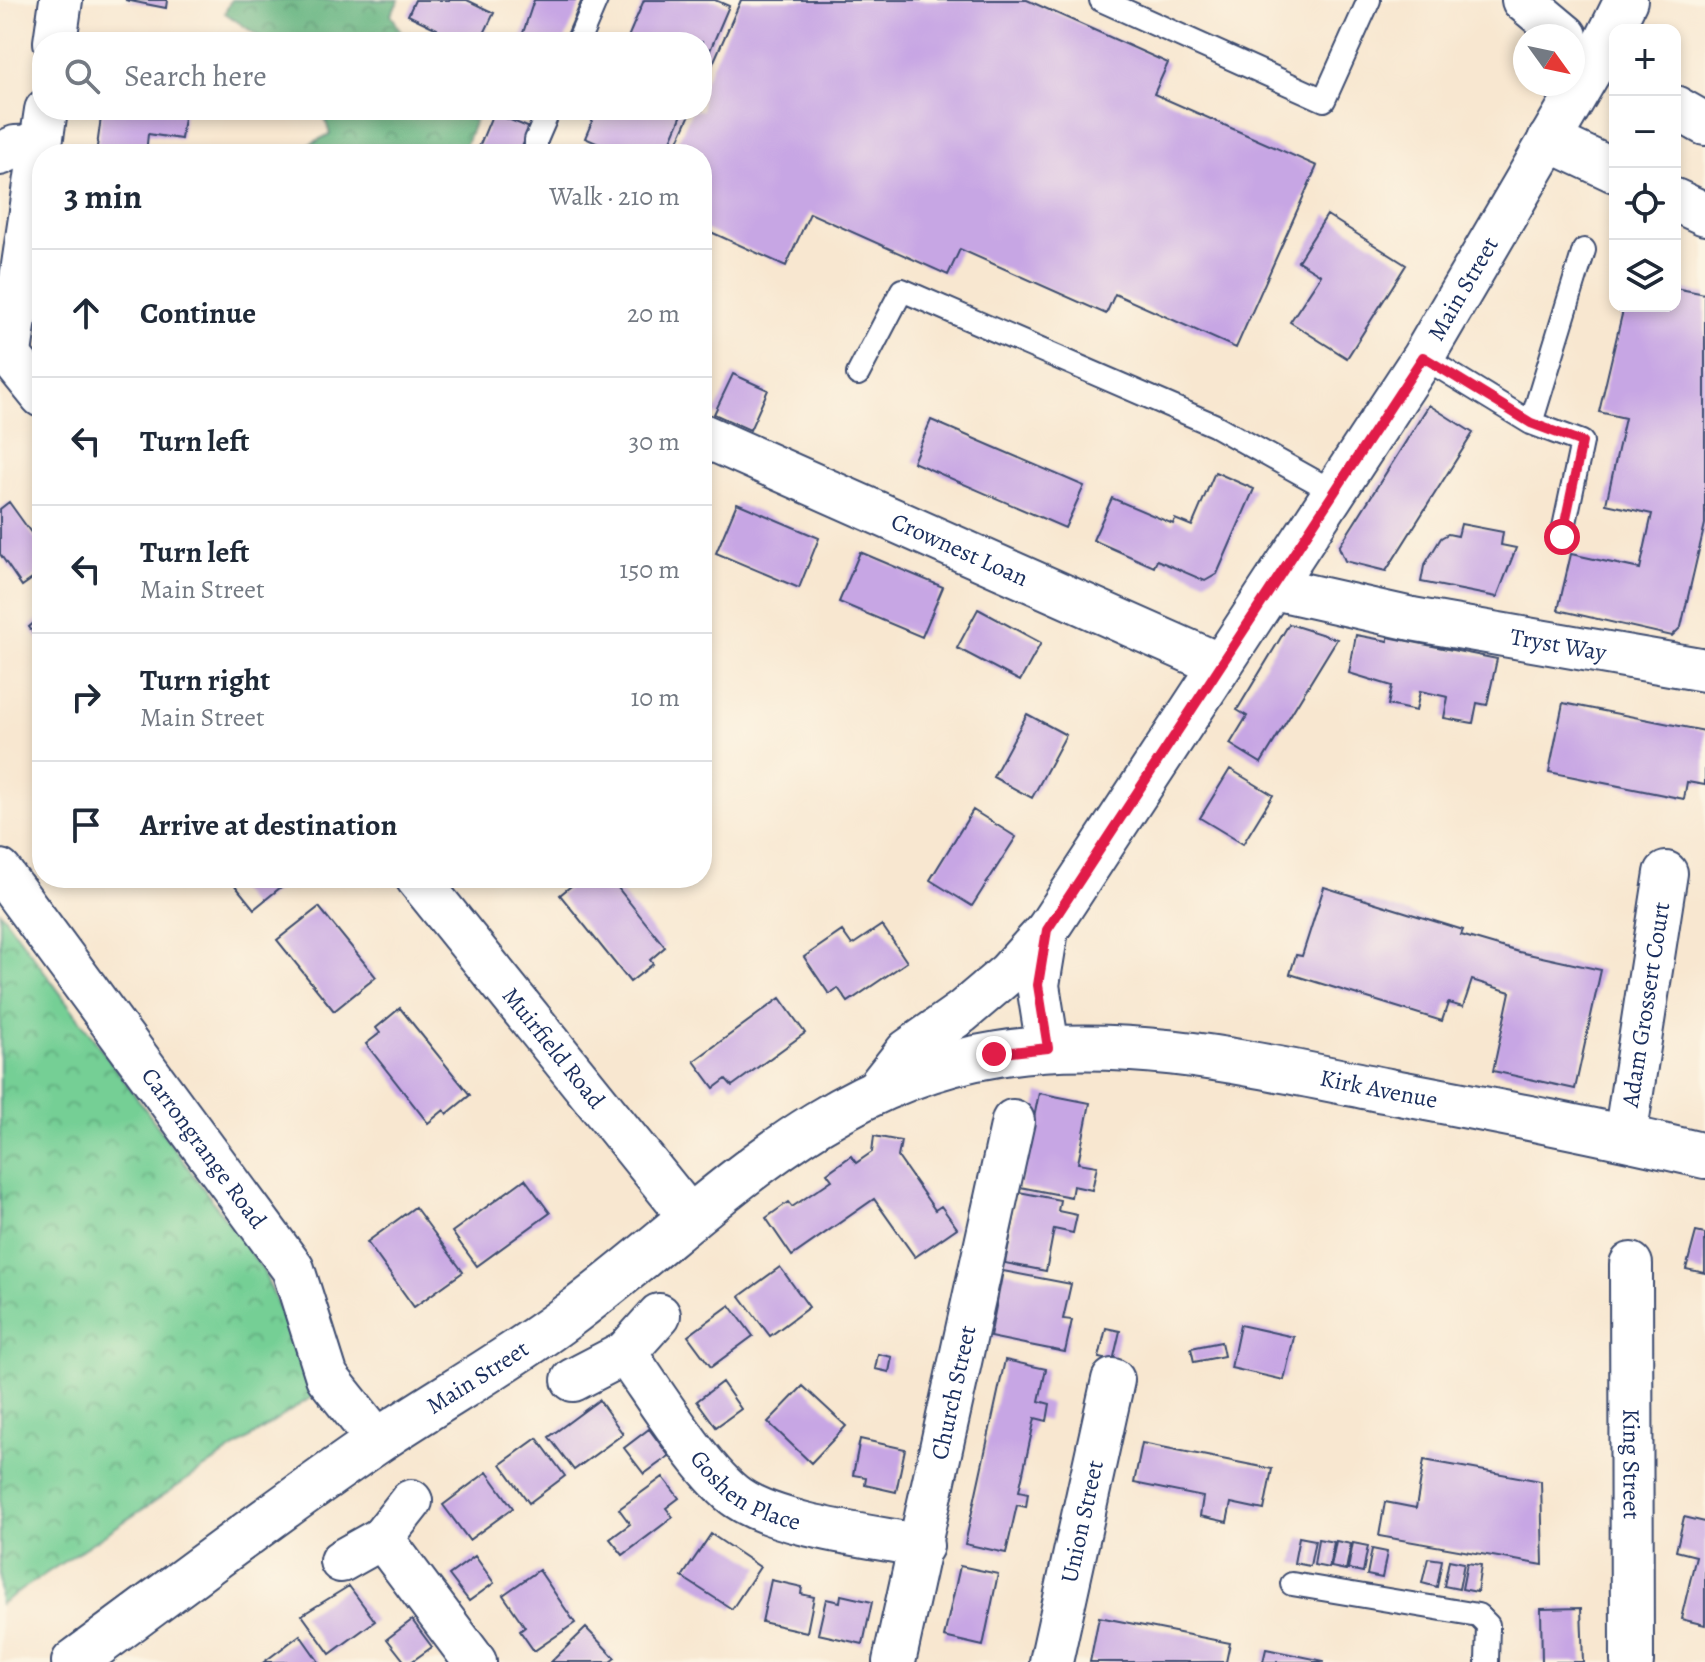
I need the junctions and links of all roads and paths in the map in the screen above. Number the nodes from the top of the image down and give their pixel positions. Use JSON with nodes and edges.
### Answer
{"nodes":[{"id":1,"x":61,"y":0,"type":"edge"},
{"id":2,"x":596,"y":0,"type":"edge"},
{"id":3,"x":1101,"y":0,"type":"edge"},
{"id":4,"x":1369,"y":0,"type":"edge"},
{"id":5,"x":1523,"y":0,"type":"edge"},
{"id":6,"x":1624,"y":2,"type":"edge"},
{"id":7,"x":56,"y":32,"type":"edge"},
{"id":8,"x":582,"y":32,"type":"edge"},
{"id":9,"x":1588,"y":52,"type":"edge"},
{"id":10,"x":1681,"y":110,"type":"edge"},
{"id":11,"x":545,"y":120,"type":"edge"},
{"id":12,"x":1705,"y":124,"type":"edge"},
{"id":13,"x":43,"y":128,"type":"edge"},
{"id":14,"x":1549,"y":140,"type":"junction"},
{"id":15,"x":536,"y":144,"type":"edge"},
{"id":16,"x":0,"y":154,"type":"edge"},
{"id":17,"x":1609,"y":168,"type":"edge"},
{"id":18,"x":1681,"y":203,"type":"edge"},
{"id":19,"x":1705,"y":214,"type":"edge"},
{"id":20,"x":1584,"y":250,"type":"dead end"},
{"id":21,"x":32,"y":264,"type":"edge"},
{"id":22,"x":5,"y":348,"type":"edge"},
{"id":23,"x":1423,"y":357,"type":"junction"},
{"id":24,"x":858,"y":374,"type":"dead end"},
{"id":25,"x":32,"y":383,"type":"edge"},
{"id":26,"x":1531,"y":423,"type":"junction"},
{"id":27,"x":712,"y":439,"type":"edge"},
{"id":28,"x":1336,"y":493,"type":"junction"},
{"id":29,"x":1562,"y":537,"type":"dead end"},
{"id":30,"x":1274,"y":588,"type":"junction"},
{"id":31,"x":1218,"y":664,"type":"junction"},
{"id":32,"x":1705,"y":670,"type":"edge"},
{"id":33,"x":0,"y":871,"type":"edge"},
{"id":34,"x":1666,"y":873,"type":"dead end"},
{"id":35,"x":425,"y":888,"type":"edge"},
{"id":36,"x":1047,"y":930,"type":"junction"},
{"id":37,"x":1048,"y":1048,"type":"junction"},
{"id":38,"x":878,"y":1088,"type":"junction"},
{"id":39,"x":1013,"y":1121,"type":"dead end"},
{"id":40,"x":1625,"y":1137,"type":"junction"},
{"id":41,"x":1705,"y":1156,"type":"edge"},
{"id":42,"x":689,"y":1216,"type":"junction"},
{"id":43,"x":1631,"y":1264,"type":"dead end"},
{"id":44,"x":659,"y":1315,"type":"dead end"},
{"id":45,"x":625,"y":1353,"type":"junction"},
{"id":46,"x":573,"y":1380,"type":"dead end"},
{"id":47,"x":1113,"y":1380,"type":"dead end"},
{"id":48,"x":378,"y":1441,"type":"junction"},
{"id":49,"x":411,"y":1501,"type":"dead end"},
{"id":50,"x":382,"y":1538,"type":"junction"},
{"id":51,"x":922,"y":1546,"type":"junction"},
{"id":52,"x":341,"y":1561,"type":"dead end"},
{"id":53,"x":1292,"y":1584,"type":"dead end"},
{"id":54,"x":74,"y":1662,"type":"edge"},
{"id":55,"x":475,"y":1662,"type":"edge"},
{"id":56,"x":894,"y":1662,"type":"edge"},
{"id":57,"x":1051,"y":1662,"type":"edge"},
{"id":58,"x":1487,"y":1662,"type":"edge"},
{"id":59,"x":1632,"y":1662,"type":"edge"}],
"edges":[{"from":1,"to":7,"type":"street"},
{"from":2,"to":8,"type":"lane"},
{"from":3,"to":4,"type":"lane"},
{"from":5,"to":9,"type":"street"},
{"from":6,"to":9,"type":"street","name":"Main Street"},
{"from":9,"to":14,"type":"street","name":"Main Street"},
{"from":10,"to":12,"type":"street"},
{"from":11,"to":15,"type":"lane"},
{"from":13,"to":16,"type":"street"},
{"from":14,"to":17,"type":"street"},
{"from":14,"to":23,"type":"street","name":"Main Street"},
{"from":18,"to":19,"type":"street"},
{"from":20,"to":26,"type":"lane"},
{"from":21,"to":22,"type":"street"},
{"from":22,"to":25,"type":"street"},
{"from":23,"to":26,"type":"lane"},
{"from":23,"to":28,"type":"street","name":"Main Street"},
{"from":24,"to":28,"type":"lane"},
{"from":26,"to":29,"type":"lane"},
{"from":27,"to":31,"type":"street","name":"Crownest Loan"},
{"from":28,"to":30,"type":"street","name":"Main Street"},
{"from":30,"to":31,"type":"street","name":"Main Street"},
{"from":30,"to":32,"type":"street","name":"Tryst Way"},
{"from":31,"to":36,"type":"street","name":"Main Street"},
{"from":33,"to":48,"type":"street","name":"Carrongrange Road"},
{"from":34,"to":40,"type":"street","name":"Adam Grossert Court"},
{"from":35,"to":42,"type":"street","name":"Muirfield Road"},
{"from":36,"to":37,"type":"street","name":"Main Street"},
{"from":36,"to":38,"type":"street","name":"Main Street"},
{"from":37,"to":38,"type":"street","name":"Main Street"},
{"from":37,"to":40,"type":"street","name":"Kirk Avenue"},
{"from":38,"to":42,"type":"street","name":"Main Street"},
{"from":39,"to":51,"type":"street","name":"Church Street"},
{"from":40,"to":41,"type":"street","name":"Kirk Avenue"},
{"from":42,"to":48,"type":"street","name":"Main Street"},
{"from":43,"to":59,"type":"street","name":"King Street"},
{"from":44,"to":45,"type":"street"},
{"from":45,"to":46,"type":"street"},
{"from":45,"to":51,"type":"street","name":"Goshen Place"},
{"from":47,"to":57,"type":"street","name":"Union Street"},
{"from":48,"to":54,"type":"street","name":"Main Street"},
{"from":49,"to":50,"type":"street"},
{"from":50,"to":52,"type":"street"},
{"from":50,"to":55,"type":"street"},
{"from":51,"to":56,"type":"street","name":"Church Street"},
{"from":53,"to":58,"type":"lane"}]}
